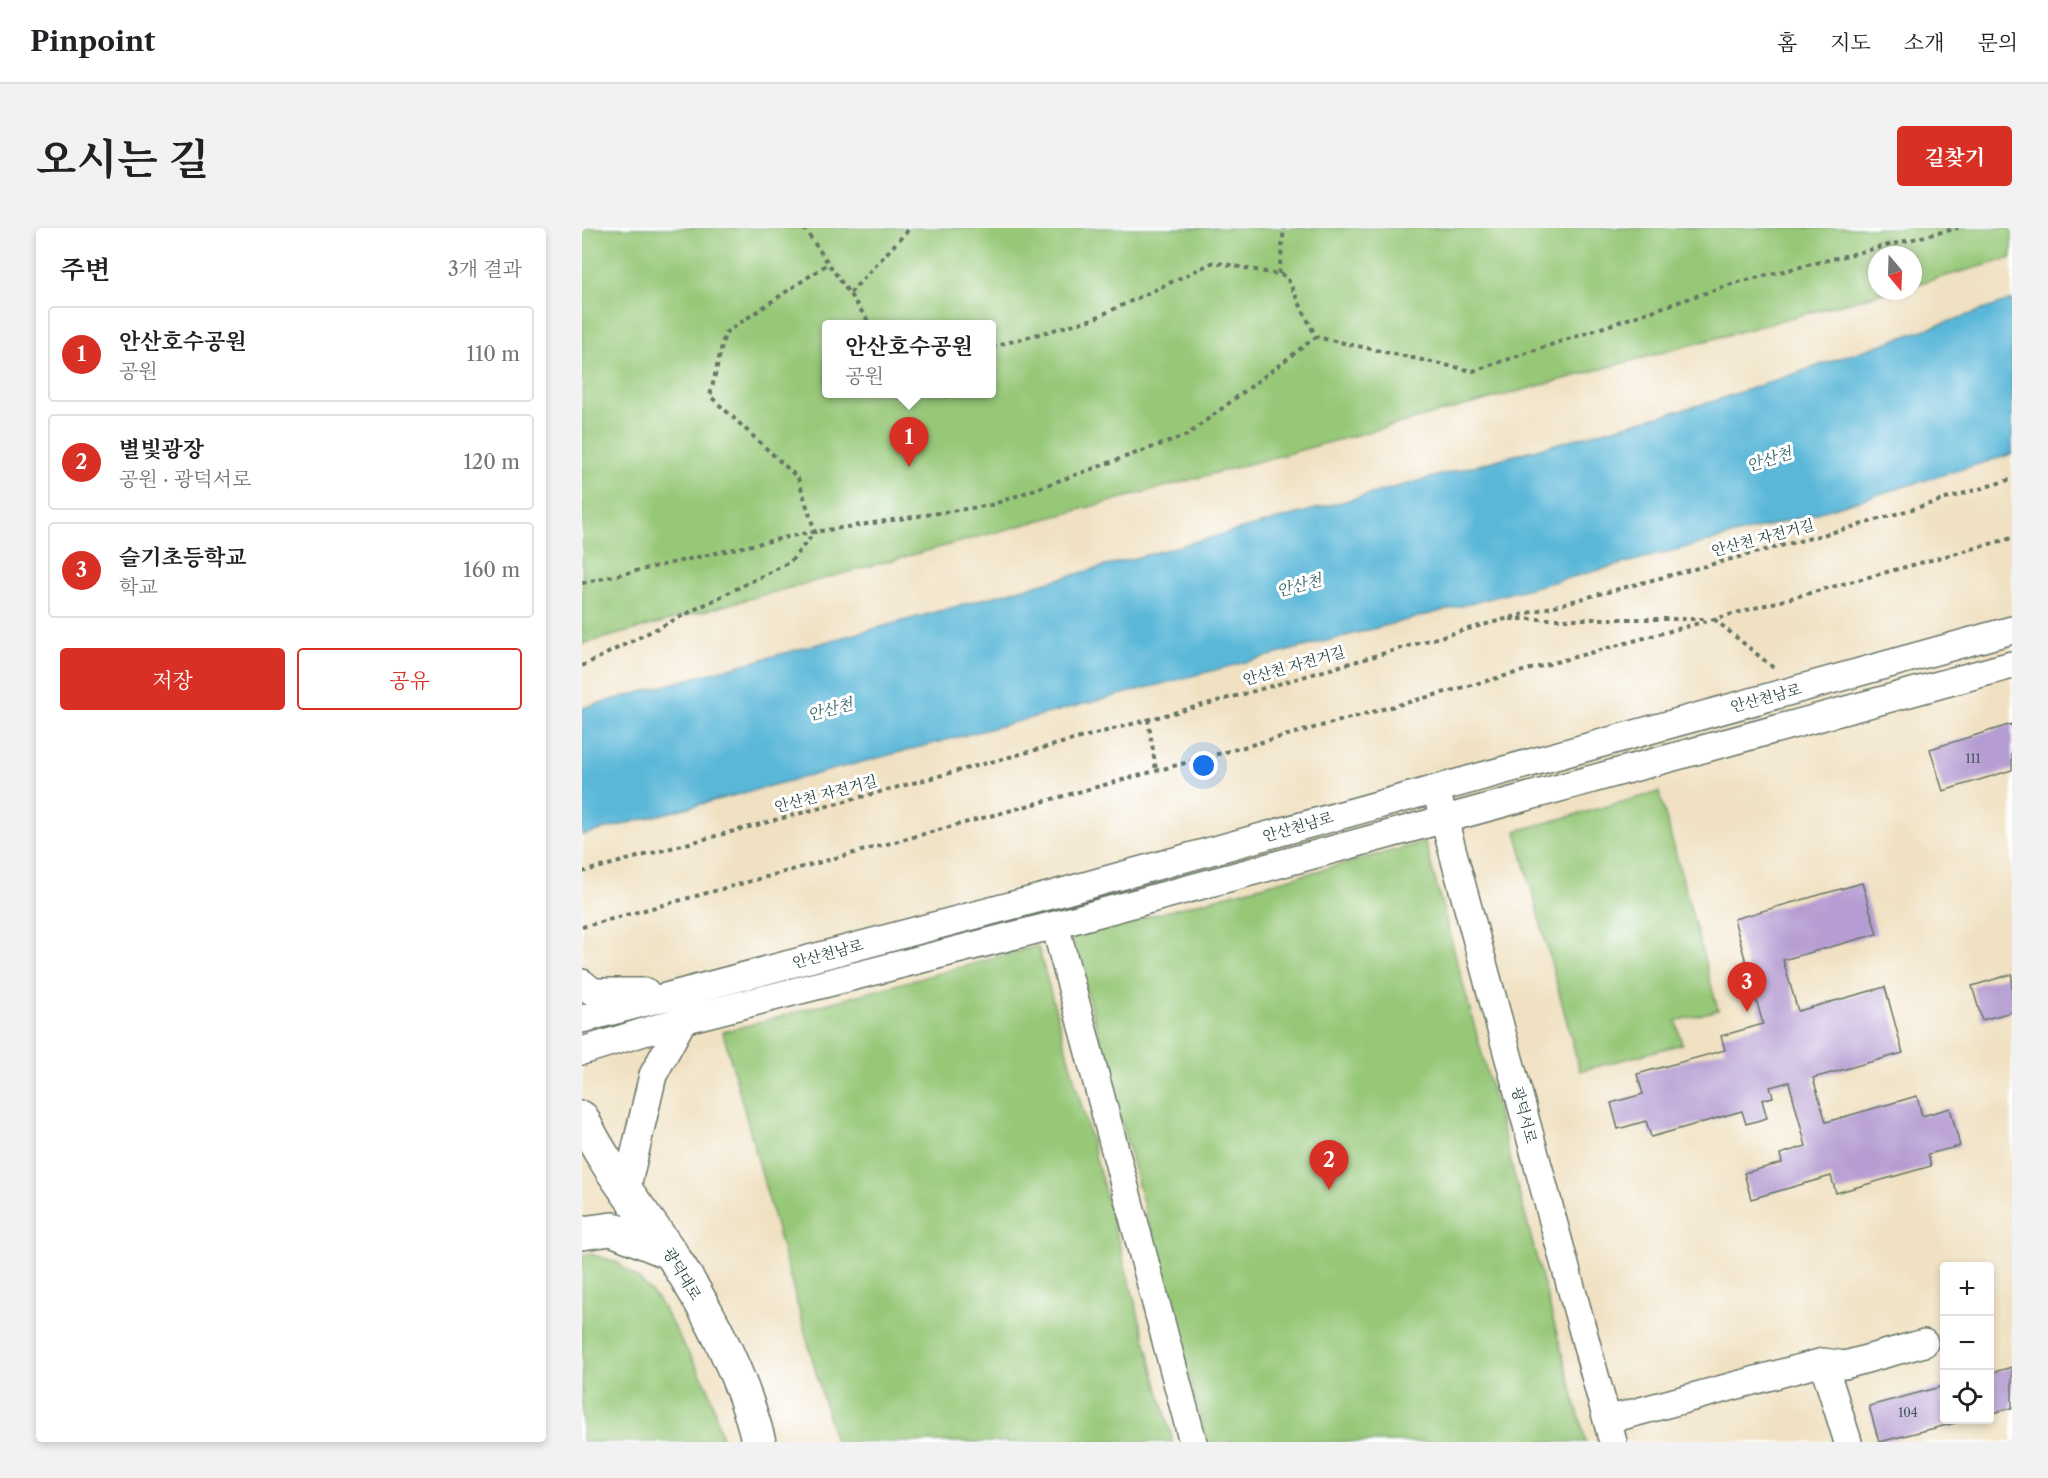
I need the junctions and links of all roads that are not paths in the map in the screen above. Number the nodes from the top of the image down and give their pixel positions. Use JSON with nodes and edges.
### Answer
{"nodes":[{"id":1,"x":2012,"y":630,"type":"edge"},
{"id":2,"x":2012,"y":665,"type":"edge"},
{"id":3,"x":1435,"y":789,"type":"junction"},
{"id":4,"x":1443,"y":817,"type":"junction"},
{"id":5,"x":1055,"y":925,"type":"junction"},
{"id":6,"x":582,"y":983,"type":"edge"},
{"id":7,"x":683,"y":991,"type":"junction"},
{"id":8,"x":582,"y":1019,"type":"edge"},
{"id":9,"x":683,"y":1020,"type":"junction"},
{"id":10,"x":582,"y":1051,"type":"edge"},
{"id":11,"x":582,"y":1118,"type":"edge"},
{"id":12,"x":626,"y":1191,"type":"junction"},
{"id":13,"x":582,"y":1233,"type":"edge"},
{"id":14,"x":671,"y":1253,"type":"junction"},
{"id":15,"x":1924,"y":1343,"type":"dead end"},
{"id":16,"x":1823,"y":1362,"type":"junction"},
{"id":17,"x":1610,"y":1431,"type":"edge"},
{"id":18,"x":759,"y":1442,"type":"edge"},
{"id":19,"x":1193,"y":1442,"type":"edge"},
{"id":20,"x":1848,"y":1442,"type":"edge"}],
"edges":[{"from":1,"to":3,"type":"street","name":"안산천남로"},
{"from":2,"to":4,"type":"street","name":"안산천남로"},
{"from":3,"to":4,"type":"street","name":"광덕서로"},
{"from":3,"to":7,"type":"street","name":"안산천남로"},
{"from":4,"to":5,"type":"street","name":"안산천남로"},
{"from":4,"to":17,"type":"street","name":"광덕서로"},
{"from":5,"to":9,"type":"street","name":"안산천남로"},
{"from":5,"to":19,"type":"street"},
{"from":6,"to":7,"type":"street"},
{"from":7,"to":8,"type":"street","name":"안산천남로"},
{"from":9,"to":10,"type":"street","name":"안산천남로"},
{"from":9,"to":12,"type":"street"},
{"from":11,"to":12,"type":"main road","name":"광덕대로"},
{"from":12,"to":14,"type":"main road","name":"광덕대로"},
{"from":13,"to":14,"type":"main road"},
{"from":14,"to":18,"type":"main road","name":"광덕대로"},
{"from":15,"to":16,"type":"street"},
{"from":16,"to":17,"type":"street"},
{"from":16,"to":20,"type":"street"}]}
